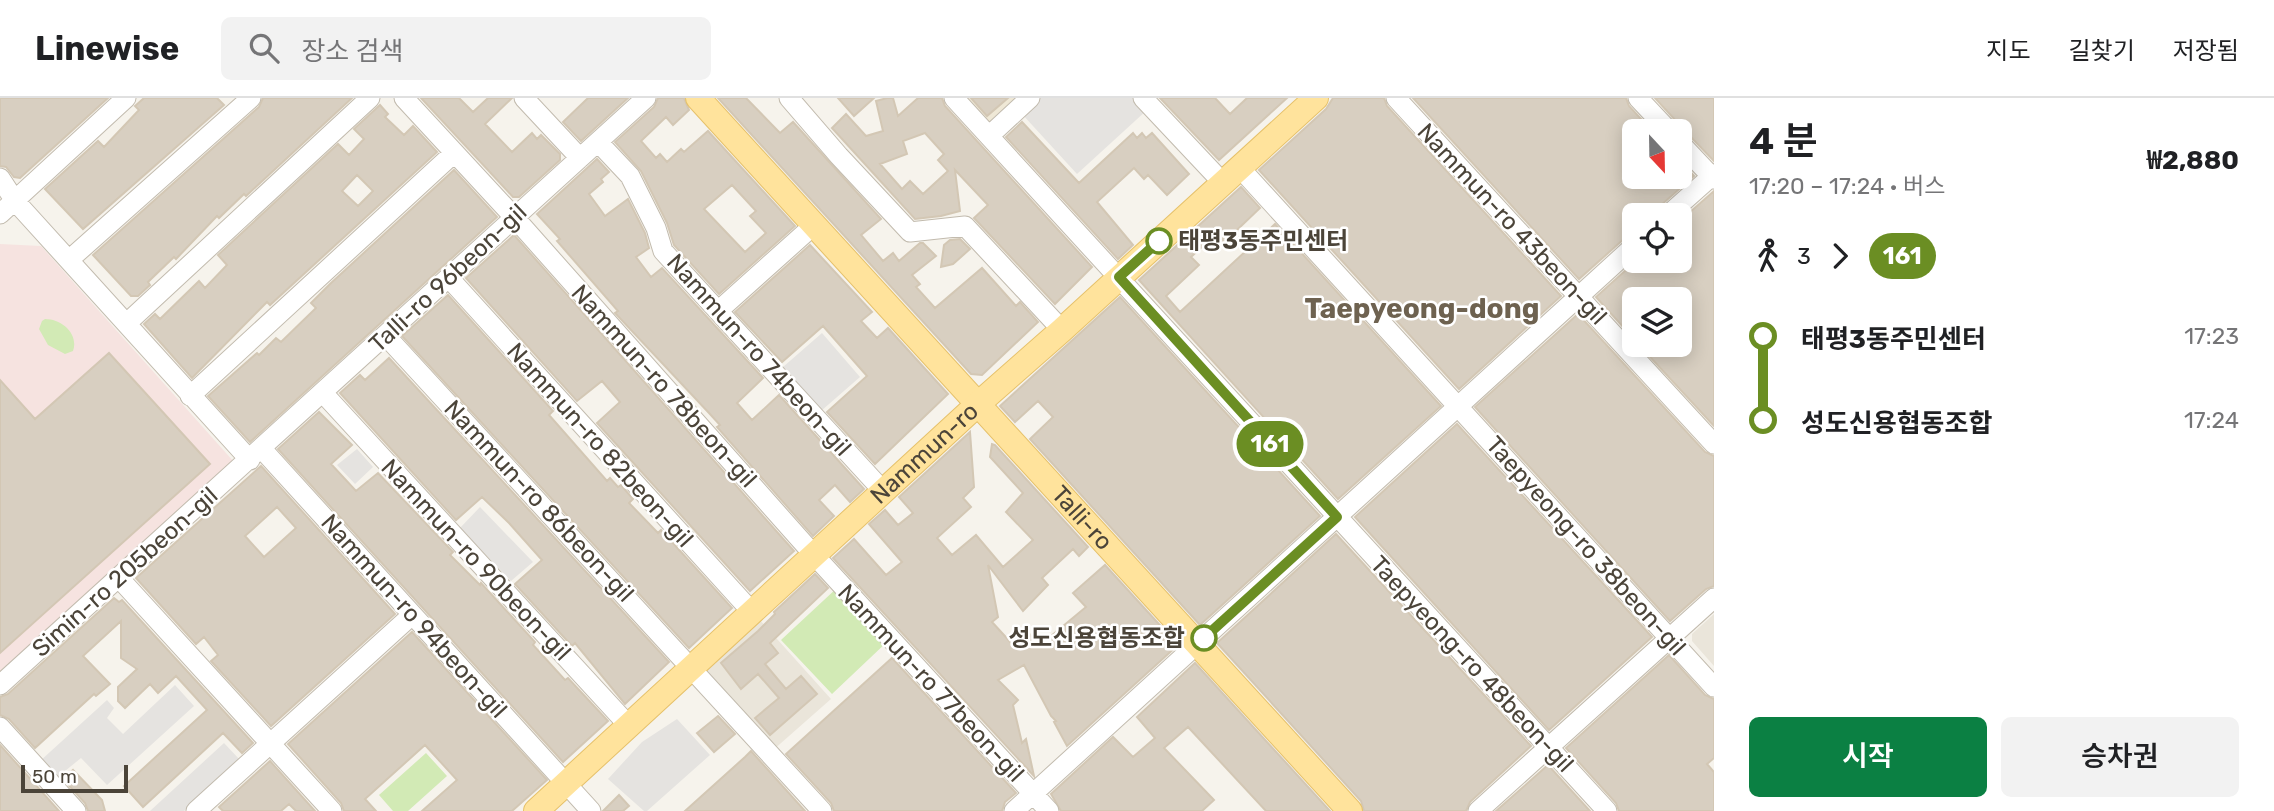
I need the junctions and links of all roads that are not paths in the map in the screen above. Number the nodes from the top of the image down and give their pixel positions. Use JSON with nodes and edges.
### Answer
{"nodes":[{"id":1,"x":126,"y":98,"type":"edge"},
{"id":2,"x":251,"y":98,"type":"edge"},
{"id":3,"x":370,"y":98,"type":"edge"},
{"id":4,"x":404,"y":98,"type":"edge"},
{"id":5,"x":524,"y":98,"type":"edge"},
{"id":6,"x":646,"y":98,"type":"edge"},
{"id":7,"x":698,"y":98,"type":"edge"},
{"id":8,"x":789,"y":98,"type":"edge"},
{"id":9,"x":954,"y":98,"type":"edge"},
{"id":10,"x":1030,"y":98,"type":"edge"},
{"id":11,"x":1143,"y":98,"type":"edge"},
{"id":12,"x":1317,"y":98,"type":"edge"},
{"id":13,"x":1396,"y":98,"type":"edge"},
{"id":14,"x":1638,"y":98,"type":"edge"},
{"id":15,"x":1658,"y":119,"type":"edge"},
{"id":16,"x":989,"y":136,"type":"junction"},
{"id":17,"x":598,"y":142,"type":"junction"},
{"id":18,"x":454,"y":153,"type":"junction"},
{"id":19,"x":1692,"y":155,"type":"edge"},
{"id":20,"x":580,"y":158,"type":"junction"},
{"id":21,"x":1231,"y":175,"type":"junction"},
{"id":22,"x":1713,"y":176,"type":"edge"},
{"id":23,"x":0,"y":178,"type":"edge"},
{"id":24,"x":7,"y":197,"type":"edge"},
{"id":25,"x":1682,"y":203,"type":"edge"},
{"id":26,"x":0,"y":214,"type":"edge"},
{"id":27,"x":514,"y":217,"type":"junction"},
{"id":28,"x":814,"y":225,"type":"junction"},
{"id":29,"x":1622,"y":257,"type":"edge"},
{"id":30,"x":70,"y":259,"type":"junction"},
{"id":31,"x":1119,"y":277,"type":"junction"},
{"id":32,"x":449,"y":278,"type":"junction"},
{"id":33,"x":1579,"y":297,"type":"junction"},
{"id":34,"x":718,"y":312,"type":"junction"},
{"id":35,"x":127,"y":323,"type":"junction"},
{"id":36,"x":1062,"y":330,"type":"junction"},
{"id":37,"x":386,"y":335,"type":"junction"},
{"id":38,"x":323,"y":393,"type":"junction"},
{"id":39,"x":190,"y":396,"type":"junction"},
{"id":40,"x":978,"y":404,"type":"junction"},
{"id":41,"x":1459,"y":406,"type":"junction"},
{"id":42,"x":1714,"y":444,"type":"edge"},
{"id":43,"x":256,"y":454,"type":"junction"},
{"id":44,"x":884,"y":492,"type":"junction"},
{"id":45,"x":1337,"y":517,"type":"junction"},
{"id":46,"x":814,"y":555,"type":"junction"},
{"id":47,"x":119,"y":578,"type":"junction"},
{"id":48,"x":1714,"y":598,"type":"edge"},
{"id":49,"x":752,"y":612,"type":"junction"},
{"id":50,"x":412,"y":615,"type":"junction"},
{"id":51,"x":1670,"y":639,"type":"junction"},
{"id":52,"x":1196,"y":645,"type":"junction"},
{"id":53,"x":692,"y":667,"type":"junction"},
{"id":54,"x":0,"y":685,"type":"edge"},
{"id":55,"x":1714,"y":687,"type":"edge"},
{"id":56,"x":0,"y":727,"type":"edge"},
{"id":57,"x":630,"y":727,"type":"junction"},
{"id":58,"x":271,"y":744,"type":"junction"},
{"id":59,"x":1549,"y":747,"type":"junction"},
{"id":60,"x":566,"y":784,"type":"junction"},
{"id":61,"x":1033,"y":794,"type":"junction"},
{"id":62,"x":76,"y":811,"type":"edge"},
{"id":63,"x":196,"y":811,"type":"edge"},
{"id":64,"x":332,"y":811,"type":"edge"},
{"id":65,"x":536,"y":811,"type":"edge"},
{"id":66,"x":591,"y":811,"type":"edge"},
{"id":67,"x":822,"y":811,"type":"edge"},
{"id":68,"x":1014,"y":811,"type":"edge"},
{"id":69,"x":1049,"y":811,"type":"edge"},
{"id":70,"x":1350,"y":811,"type":"edge"},
{"id":71,"x":1478,"y":811,"type":"edge"},
{"id":72,"x":1607,"y":811,"type":"edge"}],
"edges":[{"from":1,"to":24,"type":"street"},
{"from":2,"to":30,"type":"street"},
{"from":3,"to":35,"type":"street"},
{"from":4,"to":18,"type":"street","name":"Nammun-ro 78beon-gil"},
{"from":5,"to":20,"type":"street"},
{"from":6,"to":17,"type":"street","name":"Talli-ro 96beon-gil"},
{"from":7,"to":28,"type":"main road","name":"Talli-ro"},
{"from":8,"to":36,"type":"street"},
{"from":9,"to":16,"type":"street","name":"Taepyeong-ro 48beon-gil"},
{"from":10,"to":16,"type":"street"},
{"from":11,"to":21,"type":"street","name":"Taepyeong-ro 38beon-gil"},
{"from":12,"to":21,"type":"main road","name":"Nammun-ro"},
{"from":13,"to":33,"type":"street","name":"Nammun-ro 43beon-gil"},
{"from":14,"to":15,"type":"street"},
{"from":16,"to":31,"type":"street","name":"Taepyeong-ro 48beon-gil"},
{"from":17,"to":20,"type":"street","name":"Talli-ro 96beon-gil"},
{"from":17,"to":34,"type":"street","name":"Nammun-ro 74beon-gil"},
{"from":18,"to":27,"type":"street","name":"Nammun-ro 78beon-gil"},
{"from":18,"to":39,"type":"street"},
{"from":19,"to":22,"type":"street"},
{"from":20,"to":27,"type":"street","name":"Talli-ro 96beon-gil"},
{"from":21,"to":31,"type":"main road","name":"Nammun-ro"},
{"from":21,"to":41,"type":"street","name":"Taepyeong-ro 38beon-gil"},
{"from":22,"to":25,"type":"street"},
{"from":23,"to":24,"type":"street","name":"Nammun-ro 94beon-gil"},
{"from":24,"to":26,"type":"street"},
{"from":24,"to":30,"type":"street","name":"Nammun-ro 94beon-gil"},
{"from":27,"to":32,"type":"street","name":"Talli-ro 96beon-gil"},
{"from":27,"to":46,"type":"street","name":"Nammun-ro 78beon-gil"},
{"from":28,"to":34,"type":"street"},
{"from":28,"to":40,"type":"main road","name":"Talli-ro"},
{"from":29,"to":33,"type":"street"},
{"from":30,"to":35,"type":"street","name":"Nammun-ro 94beon-gil"},
{"from":31,"to":36,"type":"main road","name":"Nammun-ro"},
{"from":31,"to":45,"type":"street","name":"Taepyeong-ro 48beon-gil"},
{"from":32,"to":37,"type":"street","name":"Talli-ro 96beon-gil"},
{"from":32,"to":49,"type":"street","name":"Nammun-ro 82beon-gil"},
{"from":33,"to":41,"type":"street"},
{"from":33,"to":42,"type":"street","name":"Nammun-ro 43beon-gil"},
{"from":34,"to":44,"type":"street","name":"Nammun-ro 74beon-gil"},
{"from":35,"to":39,"type":"street","name":"Nammun-ro 94beon-gil"},
{"from":36,"to":40,"type":"main road","name":"Nammun-ro"},
{"from":37,"to":38,"type":"street","name":"Talli-ro 96beon-gil"},
{"from":37,"to":53,"type":"street","name":"Nammun-ro 86beon-gil"},
{"from":38,"to":43,"type":"street","name":"Talli-ro 96beon-gil"},
{"from":38,"to":57,"type":"street","name":"Nammun-ro 90beon-gil"},
{"from":39,"to":43,"type":"street","name":"Nammun-ro 94beon-gil"},
{"from":40,"to":44,"type":"main road","name":"Nammun-ro"},
{"from":40,"to":52,"type":"main road","name":"Talli-ro"},
{"from":41,"to":45,"type":"street"},
{"from":41,"to":51,"type":"street","name":"Taepyeong-ro 38beon-gil"},
{"from":43,"to":47,"type":"street","name":"Simin-ro 205beon-gil"},
{"from":43,"to":50,"type":"street","name":"Nammun-ro 94beon-gil"},
{"from":44,"to":46,"type":"main road","name":"Nammun-ro"},
{"from":45,"to":52,"type":"street"},
{"from":45,"to":59,"type":"street","name":"Taepyeong-ro 48beon-gil"},
{"from":46,"to":49,"type":"main road","name":"Nammun-ro"},
{"from":46,"to":61,"type":"street","name":"Nammun-ro 77beon-gil"},
{"from":47,"to":54,"type":"street","name":"Simin-ro 205beon-gil"},
{"from":47,"to":58,"type":"street"},
{"from":48,"to":51,"type":"street"},
{"from":49,"to":53,"type":"main road","name":"Nammun-ro"},
{"from":50,"to":58,"type":"street"},
{"from":50,"to":60,"type":"street","name":"Nammun-ro 94beon-gil"},
{"from":51,"to":55,"type":"street","name":"Taepyeong-ro 38beon-gil"},
{"from":51,"to":59,"type":"street"},
{"from":52,"to":61,"type":"street"},
{"from":52,"to":70,"type":"main road","name":"Talli-ro"},
{"from":53,"to":57,"type":"main road","name":"Nammun-ro"},
{"from":53,"to":67,"type":"street","name":"Nammun-ro 86beon-gil"},
{"from":56,"to":62,"type":"street"},
{"from":57,"to":60,"type":"main road","name":"Nammun-ro"},
{"from":58,"to":63,"type":"street"},
{"from":58,"to":64,"type":"street"},
{"from":59,"to":71,"type":"street"},
{"from":59,"to":72,"type":"street","name":"Taepyeong-ro 48beon-gil"},
{"from":60,"to":65,"type":"main road","name":"Nammun-ro"},
{"from":60,"to":66,"type":"street","name":"Nammun-ro 94beon-gil"},
{"from":61,"to":68,"type":"street"},
{"from":61,"to":69,"type":"street","name":"Nammun-ro 77beon-gil"}]}
